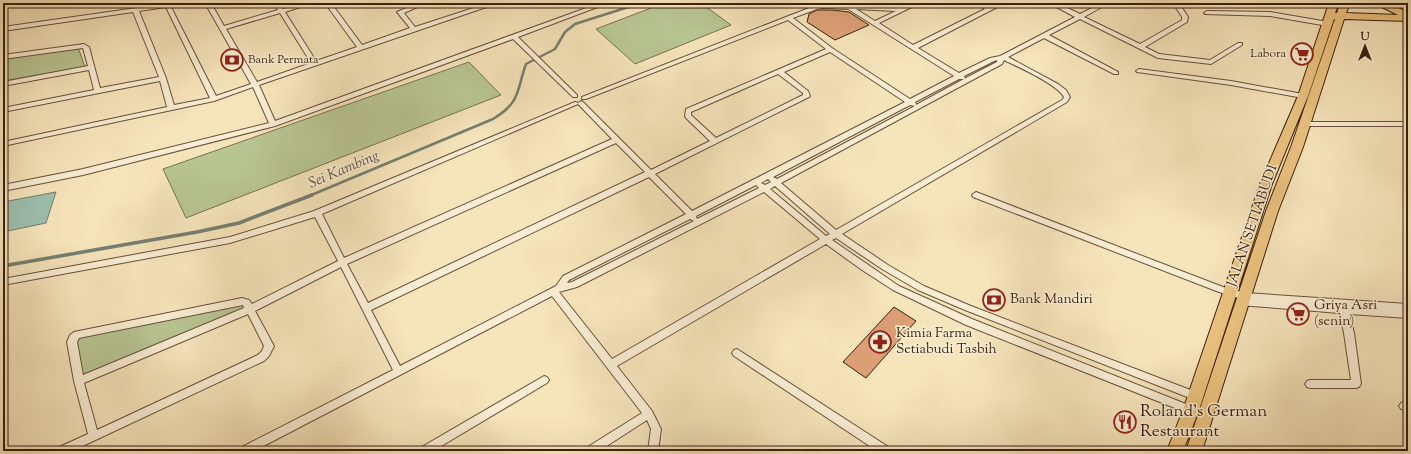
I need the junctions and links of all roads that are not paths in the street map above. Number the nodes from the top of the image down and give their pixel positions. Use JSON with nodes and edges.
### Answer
{"nodes":[{"id":1,"x":184,"y":3,"type":"edge"},
{"id":2,"x":208,"y":3,"type":"edge"},
{"id":3,"x":276,"y":3,"type":"edge"},
{"id":4,"x":309,"y":3,"type":"edge"},
{"id":5,"x":341,"y":3,"type":"edge"},
{"id":6,"x":423,"y":3,"type":"edge"},
{"id":7,"x":495,"y":3,"type":"edge"},
{"id":8,"x":605,"y":3,"type":"edge"},
{"id":9,"x":978,"y":3,"type":"edge"},
{"id":10,"x":1002,"y":3,"type":"edge"},
{"id":11,"x":1052,"y":3,"type":"edge"},
{"id":12,"x":1106,"y":3,"type":"edge"},
{"id":13,"x":1176,"y":3,"type":"edge"},
{"id":14,"x":1379,"y":3,"type":"edge"},
{"id":15,"x":914,"y":4,"type":"edge"},
{"id":16,"x":329,"y":5,"type":"edge"},
{"id":17,"x":168,"y":6,"type":"junction"},
{"id":18,"x":849,"y":7,"type":"junction"},
{"id":19,"x":903,"y":9,"type":"junction"},
{"id":20,"x":989,"y":9,"type":"junction"},
{"id":21,"x":136,"y":11,"type":"junction"},
{"id":22,"x":280,"y":12,"type":"junction"},
{"id":23,"x":1337,"y":12,"type":"edge"},
{"id":24,"x":1207,"y":13,"type":"dead end"},
{"id":25,"x":1406,"y":14,"type":"edge"},
{"id":26,"x":788,"y":17,"type":"junction"},
{"id":27,"x":1078,"y":17,"type":"junction"},
{"id":28,"x":875,"y":23,"type":"junction"},
{"id":29,"x":222,"y":28,"type":"junction"},
{"id":30,"x":3,"y":29,"type":"edge"},
{"id":31,"x":414,"y":29,"type":"junction"},
{"id":32,"x":1043,"y":35,"type":"junction"},
{"id":33,"x":515,"y":36,"type":"junction"},
{"id":34,"x":1240,"y":44,"type":"dead end"},
{"id":35,"x":914,"y":47,"type":"junction"},
{"id":36,"x":1140,"y":47,"type":"junction"},
{"id":37,"x":361,"y":48,"type":"junction"},
{"id":38,"x":830,"y":48,"type":"junction"},
{"id":39,"x":3,"y":57,"type":"edge"},
{"id":40,"x":1002,"y":57,"type":"junction"},
{"id":41,"x":315,"y":64,"type":"junction"},
{"id":42,"x":90,"y":68,"type":"junction"},
{"id":43,"x":1139,"y":71,"type":"dead end"},
{"id":44,"x":780,"y":72,"type":"junction"},
{"id":45,"x":1116,"y":73,"type":"dead end"},
{"id":46,"x":163,"y":78,"type":"junction"},
{"id":47,"x":963,"y":78,"type":"junction"},
{"id":48,"x":3,"y":84,"type":"edge"},
{"id":49,"x":256,"y":86,"type":"junction"},
{"id":50,"x":98,"y":92,"type":"junction"},
{"id":51,"x":1303,"y":96,"type":"junction"},
{"id":52,"x":214,"y":99,"type":"junction"},
{"id":53,"x":579,"y":100,"type":"junction"},
{"id":54,"x":910,"y":102,"type":"junction"},
{"id":55,"x":917,"y":107,"type":"junction"},
{"id":56,"x":171,"y":109,"type":"junction"},
{"id":57,"x":3,"y":110,"type":"edge"},
{"id":58,"x":273,"y":124,"type":"junction"},
{"id":59,"x":1305,"y":124,"type":"junction"},
{"id":60,"x":1408,"y":124,"type":"edge"},
{"id":61,"x":617,"y":140,"type":"junction"},
{"id":62,"x":714,"y":140,"type":"junction"},
{"id":63,"x":3,"y":144,"type":"edge"},
{"id":64,"x":650,"y":173,"type":"junction"},
{"id":65,"x":768,"y":176,"type":"junction"},
{"id":66,"x":756,"y":182,"type":"junction"},
{"id":67,"x":775,"y":183,"type":"junction"},
{"id":68,"x":3,"y":188,"type":"edge"},
{"id":69,"x":763,"y":189,"type":"junction"},
{"id":70,"x":976,"y":195,"type":"dead end"},
{"id":71,"x":317,"y":213,"type":"junction"},
{"id":72,"x":691,"y":215,"type":"junction"},
{"id":73,"x":698,"y":222,"type":"junction"},
{"id":74,"x":836,"y":234,"type":"junction"},
{"id":75,"x":826,"y":240,"type":"junction"},
{"id":76,"x":342,"y":263,"type":"junction"},
{"id":77,"x":3,"y":282,"type":"edge"},
{"id":78,"x":556,"y":289,"type":"junction"},
{"id":79,"x":1227,"y":293,"type":"junction"},
{"id":80,"x":1244,"y":299,"type":"junction"},
{"id":81,"x":1343,"y":306,"type":"junction"},
{"id":82,"x":366,"y":308,"type":"junction"},
{"id":83,"x":1408,"y":308,"type":"edge"},
{"id":84,"x":250,"y":309,"type":"junction"},
{"id":85,"x":974,"y":310,"type":"junction"},
{"id":86,"x":1408,"y":314,"type":"edge"},
{"id":87,"x":969,"y":322,"type":"junction"},
{"id":88,"x":1019,"y":328,"type":"junction"},
{"id":89,"x":1015,"y":340,"type":"junction"},
{"id":90,"x":737,"y":353,"type":"dead end"},
{"id":91,"x":612,"y":364,"type":"junction"},
{"id":92,"x":398,"y":371,"type":"junction"},
{"id":93,"x":79,"y":380,"type":"junction"},
{"id":94,"x":544,"y":380,"type":"dead end"},
{"id":95,"x":1310,"y":384,"type":"dead end"},
{"id":96,"x":1195,"y":396,"type":"junction"},
{"id":97,"x":1210,"y":401,"type":"junction"},
{"id":98,"x":1191,"y":410,"type":"junction"},
{"id":99,"x":649,"y":414,"type":"junction"},
{"id":100,"x":1206,"y":416,"type":"junction"},
{"id":101,"x":93,"y":435,"type":"junction"},
{"id":102,"x":61,"y":451,"type":"edge"},
{"id":103,"x":244,"y":451,"type":"edge"},
{"id":104,"x":424,"y":451,"type":"edge"},
{"id":105,"x":590,"y":451,"type":"edge"},
{"id":106,"x":653,"y":451,"type":"edge"},
{"id":107,"x":886,"y":451,"type":"edge"},
{"id":108,"x":1175,"y":451,"type":"edge"},
{"id":109,"x":1194,"y":451,"type":"edge"}],
"edges":[{"from":1,"to":17,"type":"street"},
{"from":2,"to":29,"type":"street"},
{"from":3,"to":22,"type":"street"},
{"from":4,"to":22,"type":"street"},
{"from":5,"to":16,"type":"street"},
{"from":6,"to":31,"type":"street"},
{"from":7,"to":31,"type":"street"},
{"from":8,"to":33,"type":"street"},
{"from":9,"to":20,"type":"street"},
{"from":10,"to":20,"type":"street"},
{"from":11,"to":27,"type":"street"},
{"from":12,"to":27,"type":"street"},
{"from":13,"to":36,"type":"street"},
{"from":14,"to":25,"type":"main road"},
{"from":15,"to":19,"type":"street"},
{"from":16,"to":37,"type":"street"},
{"from":17,"to":21,"type":"street"},
{"from":17,"to":52,"type":"street"},
{"from":18,"to":19,"type":"street"},
{"from":18,"to":26,"type":"street"},
{"from":18,"to":28,"type":"street"},
{"from":19,"to":28,"type":"street"},
{"from":20,"to":35,"type":"street"},
{"from":21,"to":30,"type":"street"},
{"from":21,"to":46,"type":"street"},
{"from":22,"to":29,"type":"street"},
{"from":22,"to":41,"type":"street"},
{"from":23,"to":24,"type":"street"},
{"from":23,"to":25,"type":"main road"},
{"from":23,"to":25,"type":"main road"},
{"from":23,"to":51,"type":"main road","name":"JALAN SETIABUDI"},
{"from":23,"to":59,"type":"main road","name":"JALAN SETIABUDI"},
{"from":26,"to":38,"type":"street"},
{"from":26,"to":53,"type":"street"},
{"from":27,"to":32,"type":"street"},
{"from":27,"to":36,"type":"street"},
{"from":28,"to":35,"type":"street"},
{"from":29,"to":49,"type":"street"},
{"from":31,"to":37,"type":"street"},
{"from":32,"to":40,"type":"street"},
{"from":32,"to":45,"type":"street"},
{"from":33,"to":53,"type":"street"},
{"from":33,"to":58,"type":"street"},
{"from":34,"to":36,"type":"street"},
{"from":35,"to":47,"type":"street"},
{"from":37,"to":41,"type":"street"},
{"from":38,"to":44,"type":"street"},
{"from":38,"to":54,"type":"street"},
{"from":39,"to":42,"type":"street"},
{"from":40,"to":47,"type":"street"},
{"from":40,"to":74,"type":"street"},
{"from":41,"to":49,"type":"street"},
{"from":42,"to":48,"type":"street"},
{"from":42,"to":50,"type":"street"},
{"from":43,"to":51,"type":"street"},
{"from":44,"to":62,"type":"street"},
{"from":44,"to":62,"type":"street"},
{"from":46,"to":50,"type":"street"},
{"from":46,"to":56,"type":"street"},
{"from":47,"to":54,"type":"street"},
{"from":47,"to":55,"type":"street"},
{"from":49,"to":52,"type":"street"},
{"from":49,"to":58,"type":"street"},
{"from":50,"to":57,"type":"street"},
{"from":51,"to":79,"type":"main road","name":"JALAN SETIABUDI"},
{"from":52,"to":56,"type":"street"},
{"from":53,"to":61,"type":"street"},
{"from":53,"to":71,"type":"street"},
{"from":54,"to":55,"type":"street"},
{"from":54,"to":65,"type":"street"},
{"from":55,"to":67,"type":"street"},
{"from":56,"to":63,"type":"street"},
{"from":58,"to":68,"type":"street"},
{"from":59,"to":60,"type":"street"},
{"from":59,"to":80,"type":"main road","name":"JALAN SETIABUDI"},
{"from":61,"to":64,"type":"street"},
{"from":61,"to":76,"type":"street"},
{"from":62,"to":64,"type":"street"},
{"from":64,"to":72,"type":"street"},
{"from":64,"to":82,"type":"street"},
{"from":65,"to":66,"type":"street"},
{"from":65,"to":67,"type":"street"},
{"from":66,"to":69,"type":"street"},
{"from":66,"to":72,"type":"street"},
{"from":67,"to":69,"type":"street"},
{"from":67,"to":74,"type":"street"},
{"from":69,"to":73,"type":"street"},
{"from":69,"to":75,"type":"street"},
{"from":70,"to":79,"type":"street"},
{"from":71,"to":76,"type":"street"},
{"from":71,"to":77,"type":"street"},
{"from":72,"to":73,"type":"street"},
{"from":72,"to":78,"type":"street"},
{"from":73,"to":78,"type":"street"},
{"from":74,"to":75,"type":"street"},
{"from":74,"to":85,"type":"street"},
{"from":75,"to":87,"type":"street"},
{"from":75,"to":91,"type":"street"},
{"from":76,"to":82,"type":"street"},
{"from":76,"to":84,"type":"street"},
{"from":78,"to":91,"type":"street"},
{"from":78,"to":92,"type":"street"},
{"from":79,"to":80,"type":"street"},
{"from":79,"to":96,"type":"main road","name":"JALAN SETIABUDI"},
{"from":80,"to":81,"type":"street"},
{"from":80,"to":97,"type":"main road","name":"JALAN SETIABUDI"},
{"from":81,"to":83,"type":"street"},
{"from":81,"to":86,"type":"street"},
{"from":81,"to":95,"type":"street"},
{"from":82,"to":92,"type":"street"},
{"from":84,"to":93,"type":"street"},
{"from":84,"to":93,"type":"street"},
{"from":84,"to":101,"type":"street"},
{"from":85,"to":87,"type":"street"},
{"from":85,"to":88,"type":"street"},
{"from":87,"to":89,"type":"street"},
{"from":88,"to":89,"type":"street"},
{"from":88,"to":96,"type":"street"},
{"from":89,"to":98,"type":"street"},
{"from":90,"to":107,"type":"street"},
{"from":91,"to":99,"type":"street"},
{"from":92,"to":103,"type":"street"},
{"from":93,"to":101,"type":"street"},
{"from":94,"to":104,"type":"street"},
{"from":96,"to":97,"type":"street"},
{"from":96,"to":98,"type":"main road","name":"JALAN SETIABUDI"},
{"from":97,"to":100,"type":"main road","name":"JALAN SETIABUDI"},
{"from":98,"to":100,"type":"street"},
{"from":98,"to":108,"type":"main road","name":"JALAN SETIABUDI"},
{"from":99,"to":105,"type":"street"},
{"from":99,"to":106,"type":"street"},
{"from":100,"to":109,"type":"main road","name":"JALAN SETIABUDI"},
{"from":101,"to":102,"type":"street"}]}
